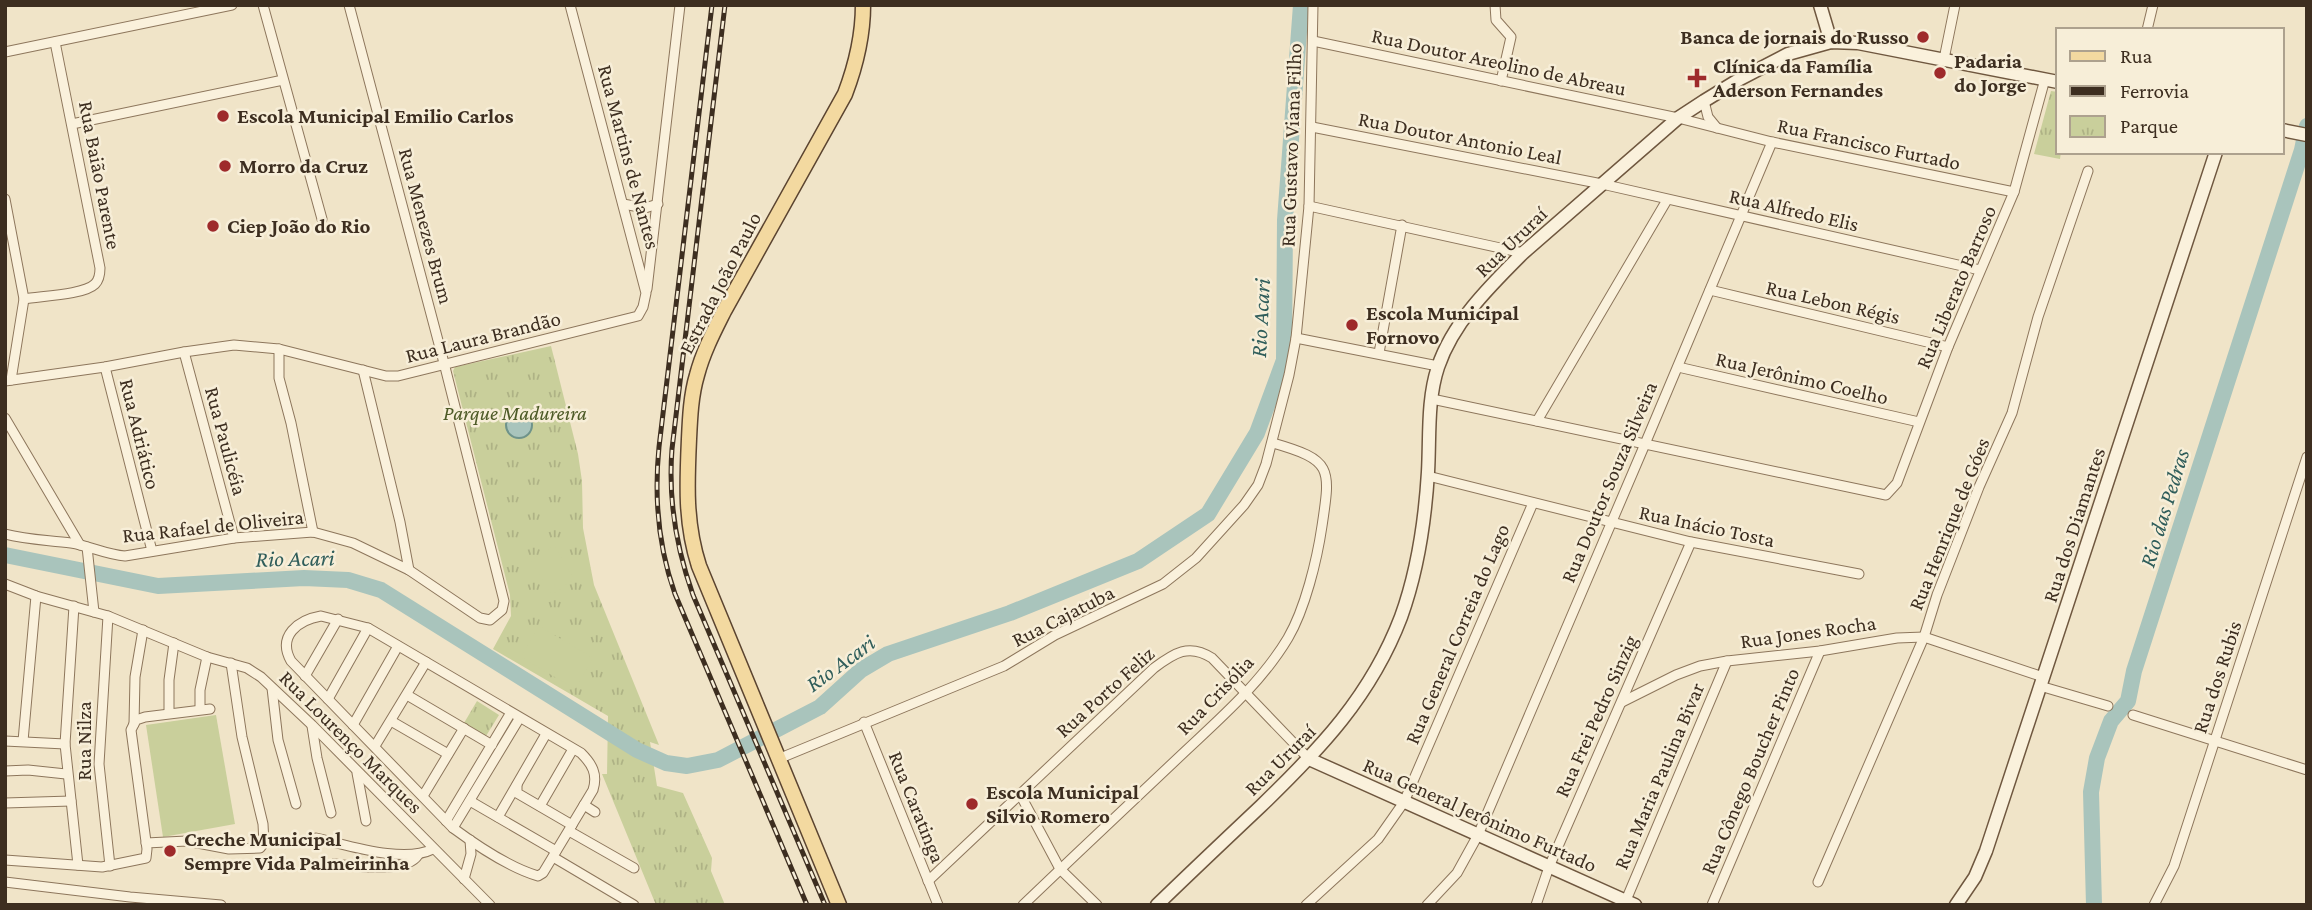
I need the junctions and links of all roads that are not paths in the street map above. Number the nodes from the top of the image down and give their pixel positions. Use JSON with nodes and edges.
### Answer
{"nodes":[{"id":1,"x":232,"y":5,"type":"edge"},
{"id":2,"x":263,"y":5,"type":"edge"},
{"id":3,"x":349,"y":5,"type":"edge"},
{"id":4,"x":570,"y":5,"type":"edge"},
{"id":5,"x":680,"y":5,"type":"edge"},
{"id":6,"x":863,"y":5,"type":"edge"},
{"id":7,"x":1313,"y":5,"type":"edge"},
{"id":8,"x":1495,"y":5,"type":"edge"},
{"id":9,"x":1820,"y":5,"type":"edge"},
{"id":10,"x":1955,"y":5,"type":"edge"},
{"id":11,"x":2153,"y":5,"type":"edge"},
{"id":12,"x":2147,"y":28,"type":"edge"},
{"id":13,"x":1313,"y":41,"type":"junction"},
{"id":14,"x":55,"y":42,"type":"junction"},
{"id":15,"x":1830,"y":42,"type":"junction"},
{"id":16,"x":5,"y":52,"type":"edge"},
{"id":17,"x":1944,"y":59,"type":"junction"},
{"id":18,"x":283,"y":80,"type":"junction"},
{"id":19,"x":1501,"y":80,"type":"junction"},
{"id":20,"x":2052,"y":81,"type":"edge"},
{"id":21,"x":1704,"y":101,"type":"junction"},
{"id":22,"x":1678,"y":118,"type":"junction"},
{"id":23,"x":72,"y":124,"type":"junction"},
{"id":24,"x":1312,"y":127,"type":"junction"},
{"id":25,"x":1717,"y":128,"type":"junction"},
{"id":26,"x":2285,"y":131,"type":"edge"},
{"id":27,"x":2307,"y":135,"type":"edge"},
{"id":28,"x":1772,"y":142,"type":"junction"},
{"id":29,"x":2215,"y":154,"type":"edge"},
{"id":30,"x":2088,"y":171,"type":"dead end"},
{"id":31,"x":1602,"y":184,"type":"junction"},
{"id":32,"x":2014,"y":192,"type":"junction"},
{"id":33,"x":5,"y":199,"type":"edge"},
{"id":34,"x":1667,"y":200,"type":"junction"},
{"id":35,"x":623,"y":204,"type":"junction"},
{"id":36,"x":658,"y":204,"type":"junction"},
{"id":37,"x":1309,"y":206,"type":"junction"},
{"id":38,"x":1741,"y":216,"type":"junction"},
{"id":39,"x":322,"y":219,"type":"dead end"},
{"id":40,"x":1402,"y":225,"type":"junction"},
{"id":41,"x":1523,"y":253,"type":"junction"},
{"id":42,"x":1980,"y":270,"type":"junction"},
{"id":43,"x":1710,"y":290,"type":"junction"},
{"id":44,"x":646,"y":293,"type":"junction"},
{"id":45,"x":24,"y":299,"type":"junction"},
{"id":46,"x":1296,"y":338,"type":"junction"},
{"id":47,"x":1948,"y":347,"type":"junction"},
{"id":48,"x":279,"y":349,"type":"junction"},
{"id":49,"x":184,"y":352,"type":"junction"},
{"id":50,"x":1379,"y":353,"type":"junction"},
{"id":51,"x":444,"y":363,"type":"junction"},
{"id":52,"x":1438,"y":366,"type":"junction"},
{"id":53,"x":105,"y":367,"type":"junction"},
{"id":54,"x":1678,"y":367,"type":"junction"},
{"id":55,"x":363,"y":370,"type":"junction"},
{"id":56,"x":8,"y":380,"type":"edge"},
{"id":57,"x":1432,"y":399,"type":"junction"},
{"id":58,"x":1278,"y":410,"type":"joint"},
{"id":59,"x":5,"y":418,"type":"edge"},
{"id":60,"x":1537,"y":421,"type":"junction"},
{"id":61,"x":1919,"y":422,"type":"junction"},
{"id":62,"x":1273,"y":443,"type":"junction"},
{"id":63,"x":1645,"y":444,"type":"junction"},
{"id":64,"x":2307,"y":457,"type":"edge"},
{"id":65,"x":1428,"y":476,"type":"junction"},
{"id":66,"x":1533,"y":503,"type":"junction"},
{"id":67,"x":1610,"y":523,"type":"junction"},
{"id":68,"x":313,"y":532,"type":"junction"},
{"id":69,"x":5,"y":534,"type":"edge"},
{"id":70,"x":234,"y":538,"type":"junction"},
{"id":71,"x":1691,"y":541,"type":"junction"},
{"id":72,"x":85,"y":550,"type":"junction"},
{"id":73,"x":152,"y":551,"type":"junction"},
{"id":74,"x":409,"y":570,"type":"junction"},
{"id":75,"x":1859,"y":573,"type":"dead end"},
{"id":76,"x":6,"y":587,"type":"edge"},
{"id":77,"x":36,"y":596,"type":"junction"},
{"id":78,"x":74,"y":606,"type":"junction"},
{"id":79,"x":94,"y":611,"type":"junction"},
{"id":80,"x":108,"y":617,"type":"junction"},
{"id":81,"x":496,"y":617,"type":"joint"},
{"id":82,"x":338,"y":619,"type":"junction"},
{"id":83,"x":368,"y":628,"type":"junction"},
{"id":84,"x":143,"y":630,"type":"junction"},
{"id":85,"x":1924,"y":637,"type":"junction"},
{"id":86,"x":174,"y":643,"type":"junction"},
{"id":87,"x":398,"y":646,"type":"junction"},
{"id":88,"x":1820,"y":651,"type":"junction"},
{"id":89,"x":207,"y":657,"type":"junction"},
{"id":90,"x":1727,"y":661,"type":"junction"},
{"id":91,"x":426,"y":662,"type":"junction"},
{"id":92,"x":231,"y":663,"type":"junction"},
{"id":93,"x":305,"y":676,"type":"junction"},
{"id":94,"x":2041,"y":682,"type":"junction"},
{"id":95,"x":272,"y":688,"type":"junction"},
{"id":96,"x":1247,"y":693,"type":"junction"},
{"id":97,"x":407,"y":695,"type":"junction"},
{"id":98,"x":328,"y":699,"type":"junction"},
{"id":99,"x":1622,"y":702,"type":"junction"},
{"id":100,"x":2108,"y":706,"type":"dead end"},
{"id":101,"x":169,"y":713,"type":"junction"},
{"id":102,"x":510,"y":714,"type":"junction"},
{"id":103,"x":2133,"y":715,"type":"dead end"},
{"id":104,"x":519,"y":719,"type":"junction"},
{"id":105,"x":391,"y":720,"type":"junction"},
{"id":106,"x":864,"y":722,"type":"junction"},
{"id":107,"x":134,"y":724,"type":"junction"},
{"id":108,"x":312,"y":725,"type":"junction"},
{"id":109,"x":353,"y":725,"type":"junction"},
{"id":110,"x":464,"y":728,"type":"junction"},
{"id":111,"x":546,"y":734,"type":"junction"},
{"id":112,"x":5,"y":741,"type":"edge"},
{"id":113,"x":23,"y":741,"type":"junction"},
{"id":114,"x":2215,"y":741,"type":"junction"},
{"id":115,"x":65,"y":744,"type":"junction"},
{"id":116,"x":492,"y":745,"type":"junction"},
{"id":117,"x":375,"y":746,"type":"junction"},
{"id":118,"x":573,"y":749,"type":"junction"},
{"id":119,"x":448,"y":754,"type":"junction"},
{"id":120,"x":777,"y":755,"type":"junction"},
{"id":121,"x":1309,"y":760,"type":"junction"},
{"id":122,"x":2307,"y":770,"type":"edge"},
{"id":123,"x":5,"y":771,"type":"edge"},
{"id":124,"x":357,"y":773,"type":"junction"},
{"id":125,"x":66,"y":774,"type":"junction"},
{"id":126,"x":517,"y":786,"type":"junction"},
{"id":127,"x":422,"y":796,"type":"junction"},
{"id":128,"x":1021,"y":796,"type":"junction"},
{"id":129,"x":71,"y":801,"type":"junction"},
{"id":130,"x":470,"y":801,"type":"junction"},
{"id":131,"x":1404,"y":802,"type":"junction"},
{"id":132,"x":5,"y":803,"type":"edge"},
{"id":133,"x":296,"y":804,"type":"dead end"},
{"id":134,"x":540,"y":806,"type":"junction"},
{"id":135,"x":584,"y":806,"type":"junction"},
{"id":136,"x":595,"y":812,"type":"dead end"},
{"id":137,"x":331,"y":813,"type":"dead end"},
{"id":138,"x":498,"y":817,"type":"junction"},
{"id":139,"x":366,"y":821,"type":"dead end"},
{"id":140,"x":450,"y":825,"type":"junction"},
{"id":141,"x":570,"y":828,"type":"junction"},
{"id":142,"x":1478,"y":835,"type":"junction"},
{"id":143,"x":316,"y":838,"type":"dead end"},
{"id":144,"x":470,"y":840,"type":"junction"},
{"id":145,"x":146,"y":843,"type":"junction"},
{"id":146,"x":433,"y":849,"type":"junction"},
{"id":147,"x":555,"y":854,"type":"junction"},
{"id":148,"x":418,"y":855,"type":"junction"},
{"id":149,"x":5,"y":860,"type":"edge"},
{"id":150,"x":334,"y":864,"type":"dead end"},
{"id":151,"x":78,"y":865,"type":"junction"},
{"id":152,"x":110,"y":866,"type":"junction"},
{"id":153,"x":1549,"y":867,"type":"junction"},
{"id":154,"x":634,"y":868,"type":"dead end"},
{"id":155,"x":1060,"y":869,"type":"junction"},
{"id":156,"x":464,"y":879,"type":"junction"},
{"id":157,"x":929,"y":881,"type":"junction"},
{"id":158,"x":5,"y":882,"type":"edge"},
{"id":159,"x":1818,"y":882,"type":"dead end"},
{"id":160,"x":1628,"y":903,"type":"edge"},
{"id":161,"x":220,"y":905,"type":"edge"},
{"id":162,"x":491,"y":905,"type":"edge"},
{"id":163,"x":634,"y":905,"type":"edge"},
{"id":164,"x":839,"y":905,"type":"edge"},
{"id":165,"x":938,"y":905,"type":"edge"},
{"id":166,"x":1023,"y":905,"type":"edge"},
{"id":167,"x":1097,"y":905,"type":"edge"},
{"id":168,"x":1157,"y":905,"type":"edge"},
{"id":169,"x":1306,"y":905,"type":"edge"},
{"id":170,"x":1427,"y":905,"type":"edge"},
{"id":171,"x":1536,"y":905,"type":"edge"},
{"id":172,"x":1713,"y":905,"type":"edge"},
{"id":173,"x":1956,"y":905,"type":"edge"},
{"id":174,"x":2154,"y":905,"type":"edge"}],
"edges":[{"from":1,"to":14,"type":"street"},
{"from":2,"to":18,"type":"street"},
{"from":3,"to":51,"type":"street","name":"Rua Menezes Brum"},
{"from":4,"to":35,"type":"street","name":"Rua Martins de Nantes"},
{"from":5,"to":36,"type":"street"},
{"from":6,"to":120,"type":"main road","name":"Estrada João Paulo"},
{"from":7,"to":13,"type":"street","name":"Rua Gustavo Viana Filho"},
{"from":8,"to":19,"type":"street"},
{"from":9,"to":15,"type":"street"},
{"from":10,"to":17,"type":"street"},
{"from":11,"to":12,"type":"street"},
{"from":13,"to":19,"type":"street","name":"Rua Doutor Areolino de Abreau"},
{"from":13,"to":24,"type":"street","name":"Rua Gustavo Viana Filho"},
{"from":14,"to":16,"type":"street"},
{"from":14,"to":23,"type":"street","name":"Rua Baião Parente"},
{"from":15,"to":17,"type":"street","name":"Rua Ururaí"},
{"from":15,"to":21,"type":"street","name":"Rua Ururaí"},
{"from":17,"to":20,"type":"street","name":"Rua Ururaí"},
{"from":18,"to":23,"type":"street"},
{"from":18,"to":39,"type":"street"},
{"from":19,"to":22,"type":"street","name":"Rua Doutor Areolino de Abreau"},
{"from":20,"to":32,"type":"street","name":"Rua Liberato Barroso"},
{"from":21,"to":22,"type":"street","name":"Rua Ururaí"},
{"from":21,"to":25,"type":"street"},
{"from":22,"to":25,"type":"street","name":"Rua Francisco Furtado"},
{"from":22,"to":31,"type":"street","name":"Rua Ururaí"},
{"from":23,"to":45,"type":"street","name":"Rua Baião Parente"},
{"from":24,"to":31,"type":"street","name":"Rua Doutor Antonio Leal"},
{"from":24,"to":37,"type":"street","name":"Rua Gustavo Viana Filho"},
{"from":25,"to":28,"type":"street","name":"Rua Francisco Furtado"},
{"from":26,"to":27,"type":"street"},
{"from":28,"to":32,"type":"street","name":"Rua Francisco Furtado"},
{"from":28,"to":38,"type":"street","name":"Rua Doutor Souza Silveira"},
{"from":29,"to":94,"type":"street","name":"Rua dos Diamantes"},
{"from":30,"to":85,"type":"street","name":"Rua Henrique de Góes"},
{"from":31,"to":34,"type":"street","name":"Rua Alfredo Elis"},
{"from":31,"to":41,"type":"street","name":"Rua Ururaí"},
{"from":32,"to":42,"type":"street","name":"Rua Liberato Barroso"},
{"from":33,"to":45,"type":"street"},
{"from":34,"to":38,"type":"street","name":"Rua Alfredo Elis"},
{"from":34,"to":60,"type":"street"},
{"from":35,"to":36,"type":"street"},
{"from":35,"to":44,"type":"street","name":"Rua Martins de Nantes"},
{"from":36,"to":44,"type":"street"},
{"from":37,"to":40,"type":"street"},
{"from":37,"to":46,"type":"street","name":"Rua Gustavo Viana Filho"},
{"from":38,"to":42,"type":"street","name":"Rua Alfredo Elis"},
{"from":38,"to":43,"type":"street","name":"Rua Doutor Souza Silveira"},
{"from":40,"to":41,"type":"street"},
{"from":40,"to":50,"type":"street"},
{"from":41,"to":52,"type":"street","name":"Rua Ururaí"},
{"from":42,"to":47,"type":"street","name":"Rua Liberato Barroso"},
{"from":43,"to":47,"type":"street","name":"Rua Lebon Régis"},
{"from":43,"to":54,"type":"street","name":"Rua Doutor Souza Silveira"},
{"from":44,"to":51,"type":"street","name":"Rua Laura Brandão"},
{"from":45,"to":56,"type":"street"},
{"from":46,"to":50,"type":"street"},
{"from":46,"to":58,"type":"street","name":"Rua Gustavo Viana Filho"},
{"from":47,"to":61,"type":"street","name":"Rua Liberato Barroso"},
{"from":48,"to":49,"type":"street","name":"Rua Laura Brandão"},
{"from":48,"to":55,"type":"street","name":"Rua Laura Brandão"},
{"from":48,"to":68,"type":"street"},
{"from":49,"to":53,"type":"street","name":"Rua Laura Brandão"},
{"from":49,"to":70,"type":"street","name":"Rua Paulicéia"},
{"from":50,"to":52,"type":"street"},
{"from":51,"to":55,"type":"street","name":"Rua Laura Brandão"},
{"from":51,"to":81,"type":"street","name":"Rua Menezes Brum"},
{"from":52,"to":57,"type":"street","name":"Rua Ururaí"},
{"from":53,"to":56,"type":"street","name":"Rua Laura Brandão"},
{"from":53,"to":73,"type":"street","name":"Rua Adriático"},
{"from":54,"to":61,"type":"street","name":"Rua Jerônimo Coelho"},
{"from":54,"to":63,"type":"street","name":"Rua Doutor Souza Silveira"},
{"from":55,"to":74,"type":"street"},
{"from":57,"to":60,"type":"street"},
{"from":57,"to":65,"type":"street","name":"Rua Ururaí"},
{"from":58,"to":62,"type":"street","name":"Rua Cajatuba"},
{"from":59,"to":72,"type":"street"},
{"from":60,"to":63,"type":"street"},
{"from":61,"to":63,"type":"street","name":"Rua Liberato Barroso"},
{"from":62,"to":96,"type":"street","name":"Rua Crisólia"},
{"from":62,"to":106,"type":"street","name":"Rua Cajatuba"},
{"from":63,"to":67,"type":"street","name":"Rua Doutor Souza Silveira"},
{"from":64,"to":114,"type":"street","name":"Rua dos Rubis"},
{"from":65,"to":66,"type":"street","name":"Rua Inácio Tosta"},
{"from":65,"to":121,"type":"street","name":"Rua Ururaí"},
{"from":66,"to":67,"type":"street","name":"Rua Inácio Tosta"},
{"from":66,"to":131,"type":"street","name":"Rua General Correia do Lago"},
{"from":67,"to":71,"type":"street","name":"Rua Inácio Tosta"},
{"from":67,"to":142,"type":"street","name":"Rua Doutor Souza Silveira"},
{"from":68,"to":70,"type":"street","name":"Rua Rafael de Oliveira"},
{"from":68,"to":74,"type":"street","name":"Rua Rafael de Oliveira"},
{"from":69,"to":72,"type":"street","name":"Rua Rafael de Oliveira"},
{"from":70,"to":73,"type":"street","name":"Rua Rafael de Oliveira"},
{"from":71,"to":75,"type":"street","name":"Rua Inácio Tosta"},
{"from":71,"to":99,"type":"street","name":"Rua Frei Pedro Sinzig"},
{"from":72,"to":73,"type":"street","name":"Rua Rafael de Oliveira"},
{"from":72,"to":79,"type":"street"},
{"from":74,"to":81,"type":"street","name":"Rua Rafael de Oliveira"},
{"from":76,"to":77,"type":"street","name":"Rua Lourenço Marques"},
{"from":77,"to":78,"type":"street","name":"Rua Lourenço Marques"},
{"from":77,"to":113,"type":"street"},
{"from":78,"to":79,"type":"street","name":"Rua Lourenço Marques"},
{"from":78,"to":115,"type":"street"},
{"from":79,"to":80,"type":"street","name":"Rua Lourenço Marques"},
{"from":80,"to":84,"type":"street","name":"Rua Lourenço Marques"},
{"from":80,"to":152,"type":"street","name":"Rua Nilza"},
{"from":82,"to":83,"type":"street"},
{"from":82,"to":93,"type":"street"},
{"from":82,"to":93,"type":"street"},
{"from":83,"to":87,"type":"street"},
{"from":83,"to":98,"type":"street"},
{"from":84,"to":86,"type":"street","name":"Rua Lourenço Marques"},
{"from":84,"to":107,"type":"street"},
{"from":85,"to":88,"type":"street","name":"Rua Jones Rocha"},
{"from":85,"to":94,"type":"street","name":"Rua Jones Rocha"},
{"from":85,"to":159,"type":"street","name":"Rua Henrique de Góes"},
{"from":86,"to":89,"type":"street","name":"Rua Lourenço Marques"},
{"from":86,"to":101,"type":"street"},
{"from":87,"to":91,"type":"street"},
{"from":87,"to":109,"type":"street"},
{"from":88,"to":90,"type":"street","name":"Rua Jones Rocha"},
{"from":88,"to":172,"type":"street","name":"Rua Cônego Boucher Pinto"},
{"from":89,"to":92,"type":"street","name":"Rua Lourenço Marques"},
{"from":89,"to":101,"type":"street"},
{"from":90,"to":99,"type":"street","name":"Rua Jones Rocha"},
{"from":90,"to":160,"type":"street","name":"Rua Maria Paulina Bivar"},
{"from":91,"to":97,"type":"street"},
{"from":91,"to":102,"type":"street"},
{"from":92,"to":95,"type":"street","name":"Rua Lourenço Marques"},
{"from":92,"to":145,"type":"street"},
{"from":93,"to":98,"type":"street"},
{"from":94,"to":100,"type":"street","name":"Rua Jones Rocha"},
{"from":94,"to":173,"type":"street","name":"Rua dos Diamantes"},
{"from":95,"to":108,"type":"street","name":"Rua Lourenço Marques"},
{"from":95,"to":133,"type":"street"},
{"from":96,"to":121,"type":"street","name":"Rua Porto Feliz"},
{"from":96,"to":128,"type":"street","name":"Rua Porto Feliz"},
{"from":96,"to":155,"type":"street","name":"Rua Crisólia"},
{"from":97,"to":105,"type":"street"},
{"from":97,"to":110,"type":"street"},
{"from":98,"to":109,"type":"street"},
{"from":99,"to":153,"type":"street","name":"Rua Frei Pedro Sinzig"},
{"from":101,"to":107,"type":"street"},
{"from":102,"to":104,"type":"street"},
{"from":102,"to":116,"type":"street"},
{"from":103,"to":114,"type":"street"},
{"from":104,"to":111,"type":"street"},
{"from":104,"to":130,"type":"street"},
{"from":105,"to":117,"type":"street"},
{"from":105,"to":119,"type":"street"},
{"from":106,"to":120,"type":"street","name":"Rua Cajatuba"},
{"from":106,"to":157,"type":"street","name":"Rua Caratinga"},
{"from":107,"to":145,"type":"street"},
{"from":108,"to":124,"type":"street","name":"Rua Lourenço Marques"},
{"from":108,"to":137,"type":"street"},
{"from":109,"to":117,"type":"street"},
{"from":110,"to":116,"type":"street"},
{"from":110,"to":119,"type":"street"},
{"from":111,"to":118,"type":"street"},
{"from":111,"to":126,"type":"street"},
{"from":112,"to":113,"type":"street"},
{"from":113,"to":115,"type":"street"},
{"from":114,"to":122,"type":"street"},
{"from":114,"to":174,"type":"street","name":"Rua dos Rubis"},
{"from":115,"to":125,"type":"street"},
{"from":116,"to":140,"type":"street"},
{"from":117,"to":127,"type":"street"},
{"from":118,"to":134,"type":"street"},
{"from":118,"to":135,"type":"street"},
{"from":119,"to":127,"type":"street"},
{"from":120,"to":164,"type":"main road","name":"Estrada João Paulo"},
{"from":121,"to":131,"type":"street","name":"Rua General Jerônimo Furtado"},
{"from":121,"to":168,"type":"street","name":"Rua Ururaí"},
{"from":123,"to":125,"type":"street"},
{"from":124,"to":139,"type":"street"},
{"from":124,"to":146,"type":"street","name":"Rua Lourenço Marques"},
{"from":125,"to":129,"type":"street"},
{"from":126,"to":134,"type":"street"},
{"from":126,"to":138,"type":"street"},
{"from":127,"to":140,"type":"street"},
{"from":128,"to":155,"type":"street"},
{"from":128,"to":157,"type":"street","name":"Rua Porto Feliz"},
{"from":129,"to":132,"type":"street"},
{"from":129,"to":151,"type":"street"},
{"from":130,"to":138,"type":"street"},
{"from":130,"to":140,"type":"street"},
{"from":131,"to":142,"type":"street","name":"Rua General Jerônimo Furtado"},
{"from":131,"to":169,"type":"street","name":"Rua General Correia do Lago"},
{"from":134,"to":141,"type":"street"},
{"from":135,"to":136,"type":"street"},
{"from":135,"to":141,"type":"street"},
{"from":138,"to":147,"type":"street"},
{"from":140,"to":144,"type":"street"},
{"from":141,"to":147,"type":"street"},
{"from":141,"to":154,"type":"street"},
{"from":142,"to":153,"type":"street","name":"Rua General Jerônimo Furtado"},
{"from":142,"to":170,"type":"street","name":"Rua Doutor Souza Silveira"},
{"from":143,"to":148,"type":"street"},
{"from":144,"to":147,"type":"street"},
{"from":144,"to":156,"type":"street"},
{"from":145,"to":152,"type":"street"},
{"from":146,"to":148,"type":"street"},
{"from":146,"to":156,"type":"street","name":"Rua Lourenço Marques"},
{"from":147,"to":163,"type":"street"},
{"from":148,"to":150,"type":"street"},
{"from":149,"to":151,"type":"street"},
{"from":151,"to":152,"type":"street"},
{"from":153,"to":160,"type":"street","name":"Rua General Jerônimo Furtado"},
{"from":153,"to":171,"type":"street","name":"Rua Frei Pedro Sinzig"},
{"from":155,"to":166,"type":"street","name":"Rua Crisólia"},
{"from":155,"to":167,"type":"street"},
{"from":156,"to":162,"type":"street","name":"Rua Lourenço Marques"},
{"from":157,"to":165,"type":"street","name":"Rua Caratinga"},
{"from":158,"to":161,"type":"street"}]}
